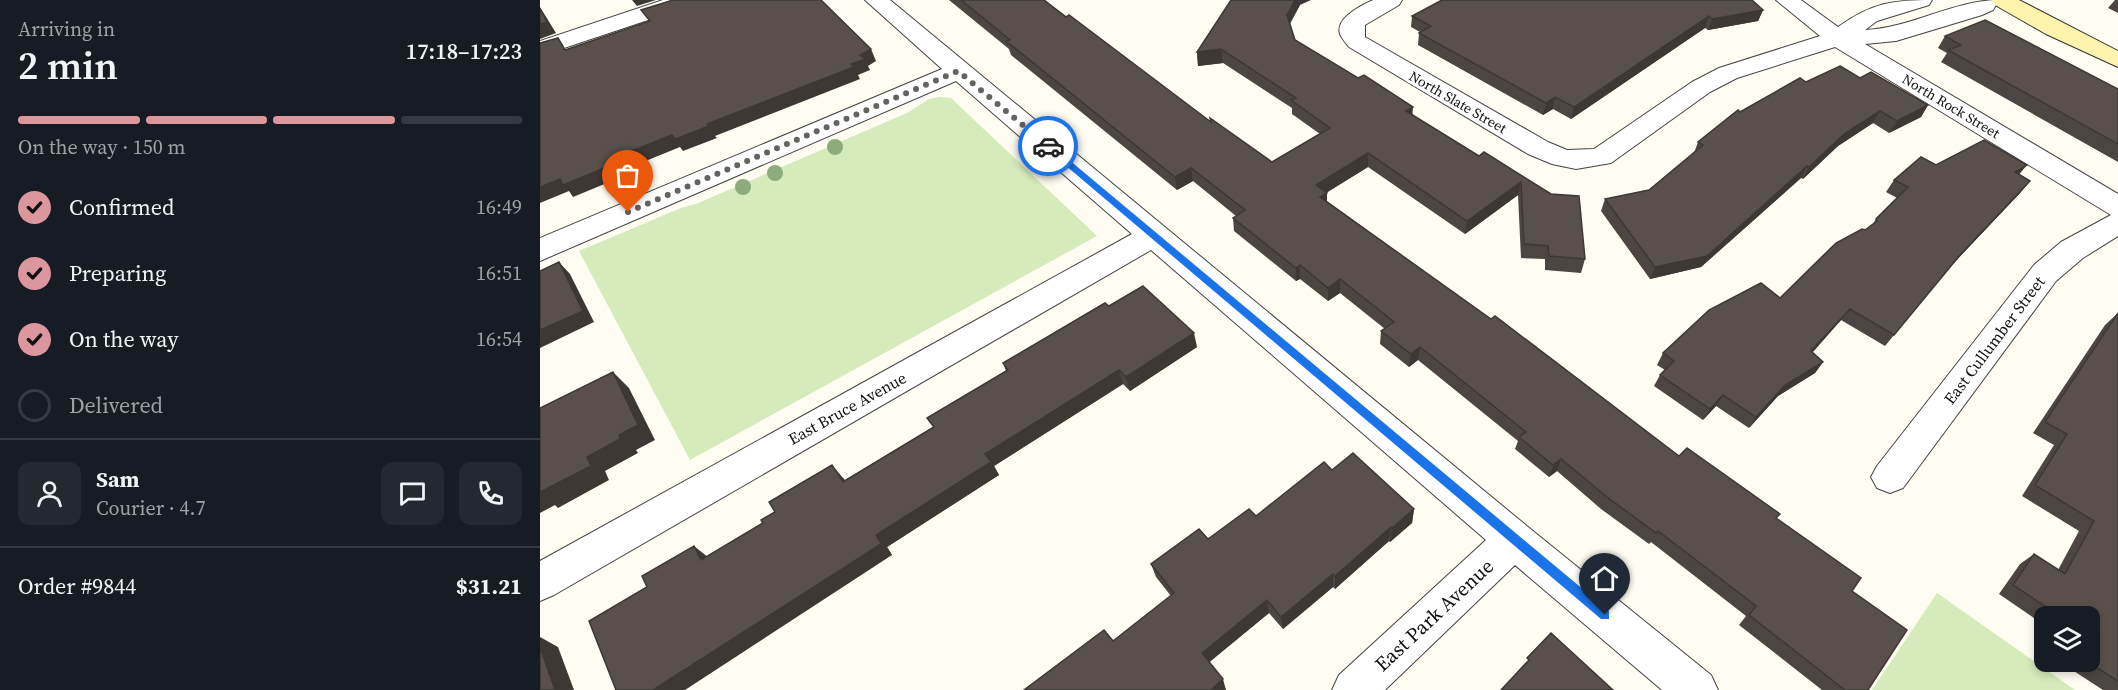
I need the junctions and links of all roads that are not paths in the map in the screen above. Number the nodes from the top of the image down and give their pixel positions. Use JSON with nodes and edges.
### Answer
{"nodes":[{"id":1,"x":685,"y":0,"type":"edge"},
{"id":2,"x":876,"y":0,"type":"edge"},
{"id":3,"x":1391,"y":0,"type":"edge"},
{"id":4,"x":1787,"y":0,"type":"edge"},
{"id":5,"x":1921,"y":0,"type":"edge"},
{"id":6,"x":1988,"y":0,"type":"edge"},
{"id":7,"x":2002,"y":0,"type":"edge"},
{"id":8,"x":1838,"y":38,"type":"junction"},
{"id":9,"x":540,"y":49,"type":"edge"},
{"id":10,"x":2118,"y":60,"type":"edge"},
{"id":11,"x":958,"y":71,"type":"junction"},
{"id":12,"x":2118,"y":207,"type":"edge"},
{"id":13,"x":2118,"y":223,"type":"edge"},
{"id":14,"x":1153,"y":235,"type":"junction"},
{"id":15,"x":540,"y":250,"type":"edge"},
{"id":16,"x":1890,"y":477,"type":"dead end"},
{"id":17,"x":1514,"y":540,"type":"junction"},
{"id":18,"x":540,"y":582,"type":"edge"},
{"id":19,"x":1354,"y":690,"type":"edge"},
{"id":20,"x":1696,"y":690,"type":"edge"}],
"edges":[{"from":1,"to":9,"type":"street"},
{"from":2,"to":11,"type":"street"},
{"from":3,"to":8,"type":"street","name":"North Slate Street"},
{"from":4,"to":8,"type":"street","name":"North Rock Street"},
{"from":5,"to":8,"type":"street"},
{"from":6,"to":8,"type":"street"},
{"from":7,"to":10,"type":"street"},
{"from":8,"to":12,"type":"street","name":"North Rock Street"},
{"from":11,"to":14,"type":"street"},
{"from":11,"to":15,"type":"street"},
{"from":13,"to":16,"type":"street","name":"East Cullumber Street"},
{"from":14,"to":17,"type":"street"},
{"from":14,"to":18,"type":"street","name":"East Bruce Avenue"},
{"from":17,"to":19,"type":"street","name":"East Park Avenue"},
{"from":17,"to":20,"type":"street"}]}
